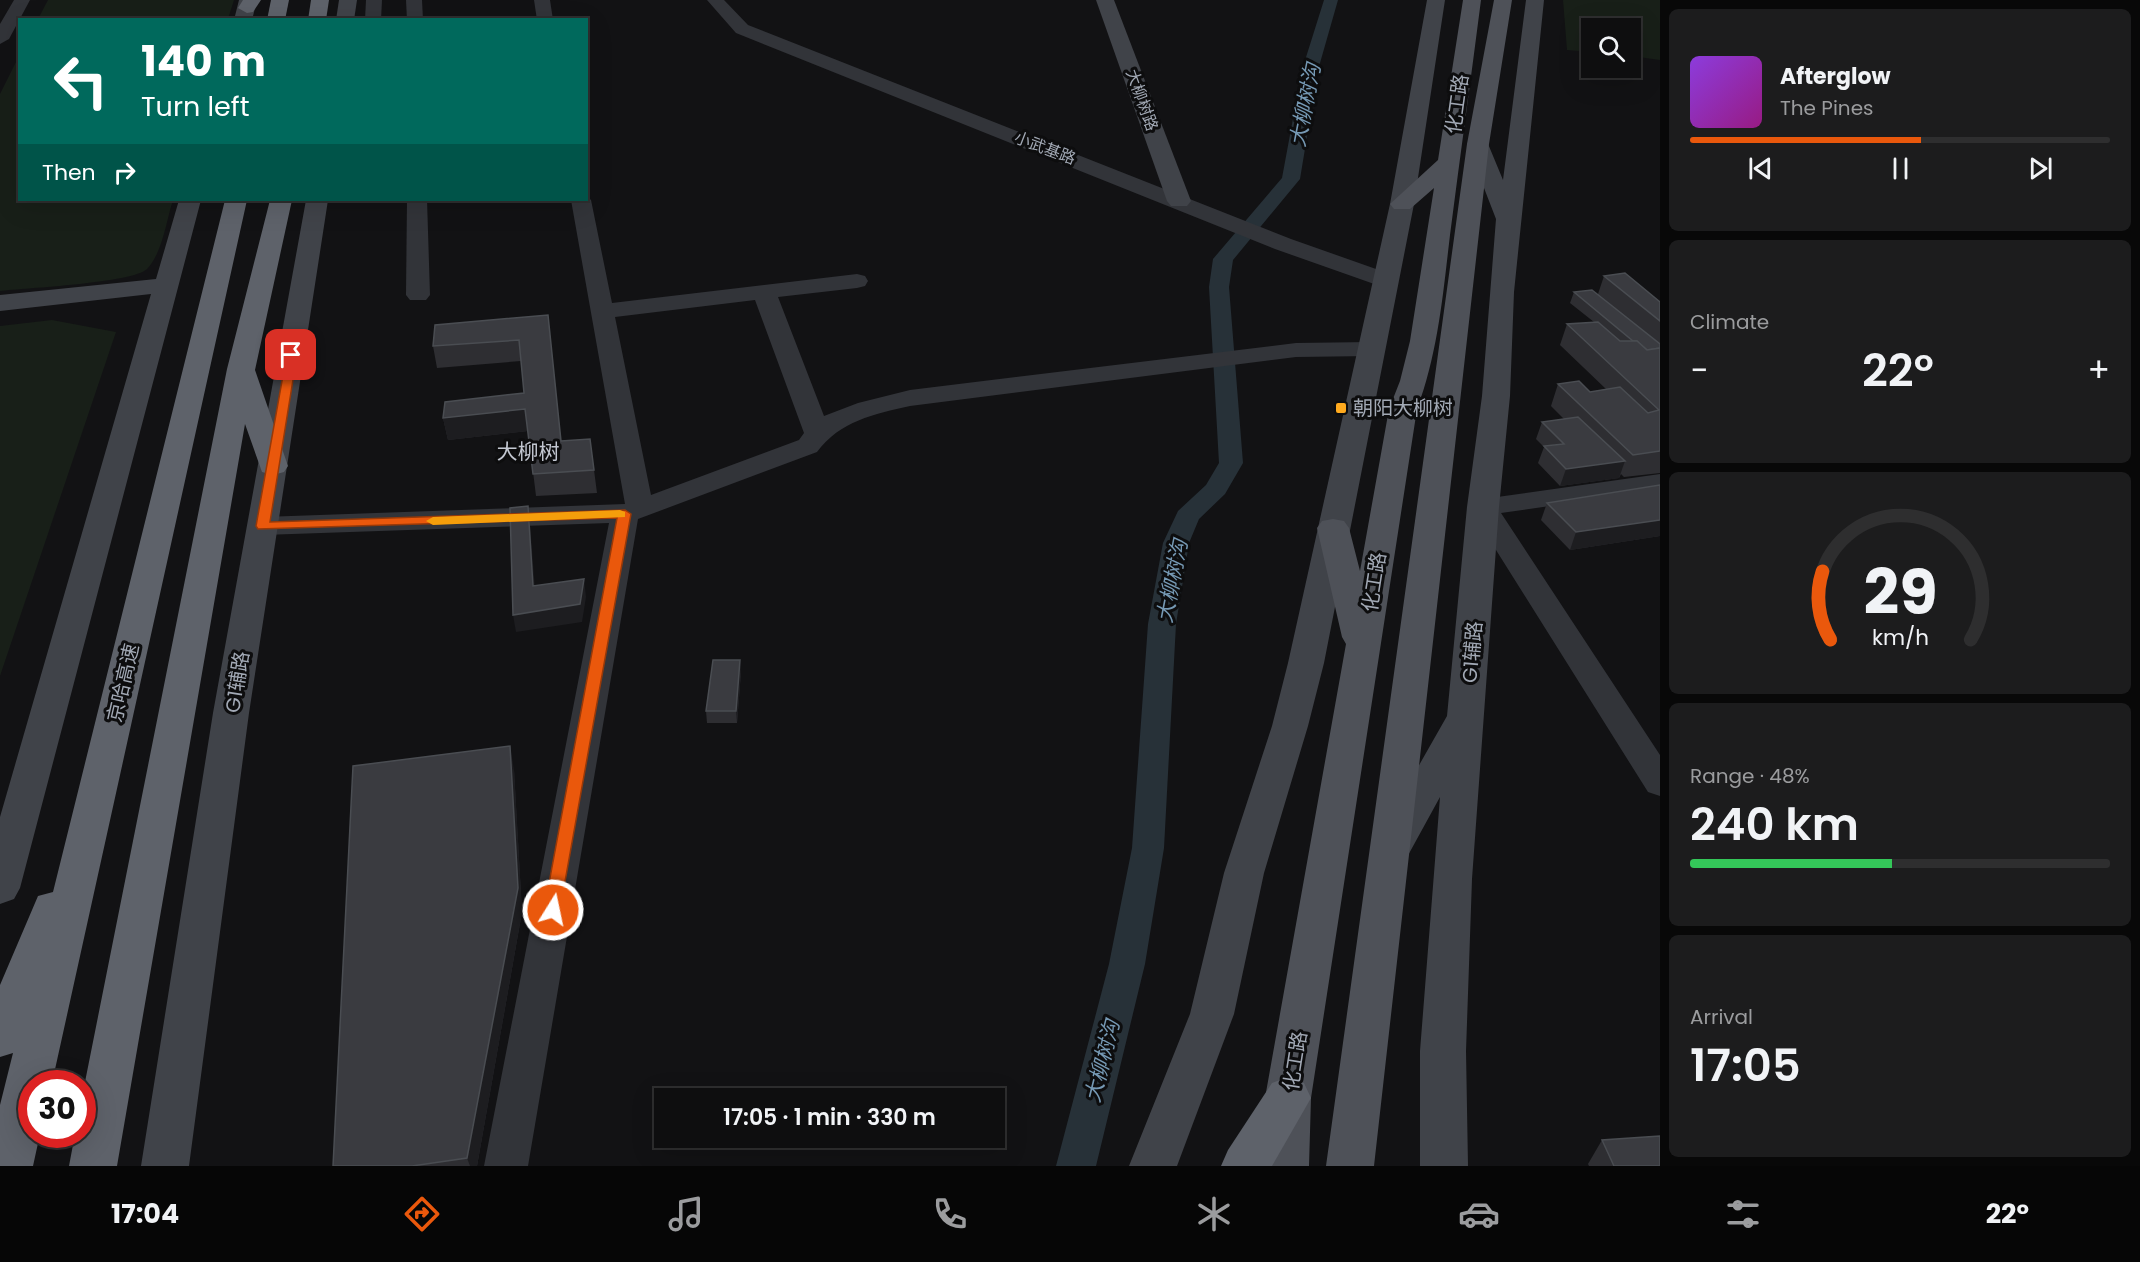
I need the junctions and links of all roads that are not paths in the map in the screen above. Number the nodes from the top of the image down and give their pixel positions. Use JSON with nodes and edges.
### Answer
{"nodes":[{"id":1,"x":280,"y":0,"type":"edge"},
{"id":2,"x":320,"y":0,"type":"edge"},
{"id":3,"x":348,"y":0,"type":"edge"},
{"id":4,"x":374,"y":0,"type":"edge"},
{"id":5,"x":414,"y":0,"type":"edge"},
{"id":6,"x":542,"y":0,"type":"edge"},
{"id":7,"x":715,"y":0,"type":"edge"},
{"id":8,"x":1105,"y":0,"type":"edge"},
{"id":9,"x":1436,"y":0,"type":"edge"},
{"id":10,"x":1472,"y":0,"type":"edge"},
{"id":11,"x":1503,"y":0,"type":"edge"},
{"id":12,"x":1535,"y":0,"type":"edge"},
{"id":13,"x":22,"y":1,"type":"edge"},
{"id":14,"x":0,"y":4,"type":"edge"},
{"id":15,"x":276,"y":18,"type":"edge"},
{"id":16,"x":316,"y":18,"type":"edge"},
{"id":17,"x":345,"y":18,"type":"edge"},
{"id":18,"x":373,"y":18,"type":"edge"},
{"id":19,"x":415,"y":18,"type":"edge"},
{"id":20,"x":545,"y":18,"type":"edge"},
{"id":21,"x":0,"y":39,"type":"edge"},
{"id":22,"x":1478,"y":144,"type":"junction"},
{"id":23,"x":1449,"y":162,"type":"junction"},
{"id":24,"x":190,"y":201,"type":"edge"},
{"id":25,"x":219,"y":201,"type":"edge"},
{"id":26,"x":236,"y":201,"type":"edge"},
{"id":27,"x":281,"y":201,"type":"edge"},
{"id":28,"x":317,"y":201,"type":"edge"},
{"id":29,"x":417,"y":201,"type":"edge"},
{"id":30,"x":580,"y":201,"type":"edge"},
{"id":31,"x":1179,"y":201,"type":"junction"},
{"id":32,"x":1402,"y":204,"type":"junction"},
{"id":33,"x":1508,"y":219,"type":"junction"},
{"id":34,"x":229,"y":234,"type":"junction"},
{"id":35,"x":1385,"y":280,"type":"junction"},
{"id":36,"x":857,"y":281,"type":"dead end"},
{"id":37,"x":167,"y":285,"type":"junction"},
{"id":38,"x":764,"y":292,"type":"junction"},
{"id":39,"x":418,"y":295,"type":"dead end"},
{"id":40,"x":0,"y":303,"type":"edge"},
{"id":41,"x":602,"y":311,"type":"junction"},
{"id":42,"x":1371,"y":349,"type":"junction"},
{"id":43,"x":241,"y":369,"type":"junction"},
{"id":44,"x":817,"y":432,"type":"junction"},
{"id":45,"x":273,"y":466,"type":"junction"},
{"id":46,"x":1660,"y":482,"type":"edge"},
{"id":47,"x":1483,"y":507,"type":"junction"},
{"id":48,"x":632,"y":511,"type":"junction"},
{"id":49,"x":263,"y":526,"type":"junction"},
{"id":50,"x":1333,"y":528,"type":"junction"},
{"id":51,"x":1363,"y":651,"type":"junction"},
{"id":52,"x":1467,"y":713,"type":"junction"},
{"id":53,"x":1660,"y":783,"type":"edge"},
{"id":54,"x":92,"y":812,"type":"junction"},
{"id":55,"x":1391,"y":849,"type":"junction"},
{"id":56,"x":0,"y":888,"type":"edge"},
{"id":57,"x":0,"y":1038,"type":"edge"},
{"id":58,"x":1288,"y":1098,"type":"junction"},
{"id":59,"x":9,"y":1166,"type":"edge"},
{"id":60,"x":93,"y":1166,"type":"edge"},
{"id":61,"x":165,"y":1166,"type":"edge"},
{"id":62,"x":506,"y":1166,"type":"edge"},
{"id":63,"x":1154,"y":1166,"type":"edge"},
{"id":64,"x":1245,"y":1166,"type":"edge"},
{"id":65,"x":1285,"y":1166,"type":"edge"},
{"id":66,"x":1350,"y":1166,"type":"edge"},
{"id":67,"x":1444,"y":1166,"type":"edge"}],
"edges":[{"from":1,"to":15,"type":"highway"},
{"from":2,"to":16,"type":"highway"},
{"from":3,"to":17,"type":"street"},
{"from":4,"to":18,"type":"street"},
{"from":5,"to":19,"type":"street"},
{"from":6,"to":20,"type":"street"},
{"from":7,"to":31,"type":"street","name":"小武基路"},
{"from":8,"to":31,"type":"street","name":"大柳树路"},
{"from":9,"to":32,"type":"street"},
{"from":10,"to":23,"type":"main road","name":"化工路"},
{"from":11,"to":22,"type":"main road","name":"化工路"},
{"from":12,"to":33,"type":"street"},
{"from":13,"to":14,"type":"street"},
{"from":13,"to":21,"type":"street"},
{"from":22,"to":33,"type":"street","name":"G1辅路"},
{"from":22,"to":55,"type":"main road","name":"化工路"},
{"from":23,"to":32,"type":"main road"},
{"from":23,"to":51,"type":"main road","name":"化工路"},
{"from":24,"to":37,"type":"street"},
{"from":25,"to":34,"type":"highway"},
{"from":26,"to":34,"type":"highway","name":"京哈高速"},
{"from":27,"to":43,"type":"highway"},
{"from":28,"to":45,"type":"street","name":"G1辅路"},
{"from":29,"to":39,"type":"street"},
{"from":30,"to":41,"type":"street"},
{"from":31,"to":35,"type":"street","name":"小武基路"},
{"from":32,"to":35,"type":"street"},
{"from":33,"to":47,"type":"street","name":"G1辅路"},
{"from":34,"to":54,"type":"highway","name":"京哈高速"},
{"from":35,"to":42,"type":"street"},
{"from":36,"to":38,"type":"street"},
{"from":37,"to":40,"type":"street"},
{"from":37,"to":56,"type":"street"},
{"from":38,"to":41,"type":"street"},
{"from":38,"to":44,"type":"street"},
{"from":41,"to":48,"type":"street"},
{"from":42,"to":44,"type":"street"},
{"from":42,"to":50,"type":"street"},
{"from":43,"to":45,"type":"highway"},
{"from":43,"to":60,"type":"highway"},
{"from":44,"to":48,"type":"street"},
{"from":45,"to":49,"type":"street","name":"G1辅路"},
{"from":46,"to":47,"type":"street"},
{"from":47,"to":52,"type":"street","name":"G1辅路"},
{"from":47,"to":53,"type":"street"},
{"from":48,"to":49,"type":"street"},
{"from":48,"to":62,"type":"street"},
{"from":49,"to":61,"type":"street","name":"G1辅路"},
{"from":50,"to":51,"type":"main road"},
{"from":50,"to":63,"type":"street"},
{"from":51,"to":58,"type":"main road","name":"化工路"},
{"from":52,"to":55,"type":"street"},
{"from":52,"to":67,"type":"street","name":"G1辅路"},
{"from":54,"to":57,"type":"highway"},
{"from":54,"to":59,"type":"highway","name":"京哈高速"},
{"from":55,"to":66,"type":"main road","name":"化工路"},
{"from":58,"to":64,"type":"highway"},
{"from":58,"to":65,"type":"main road","name":"化工路"}]}
